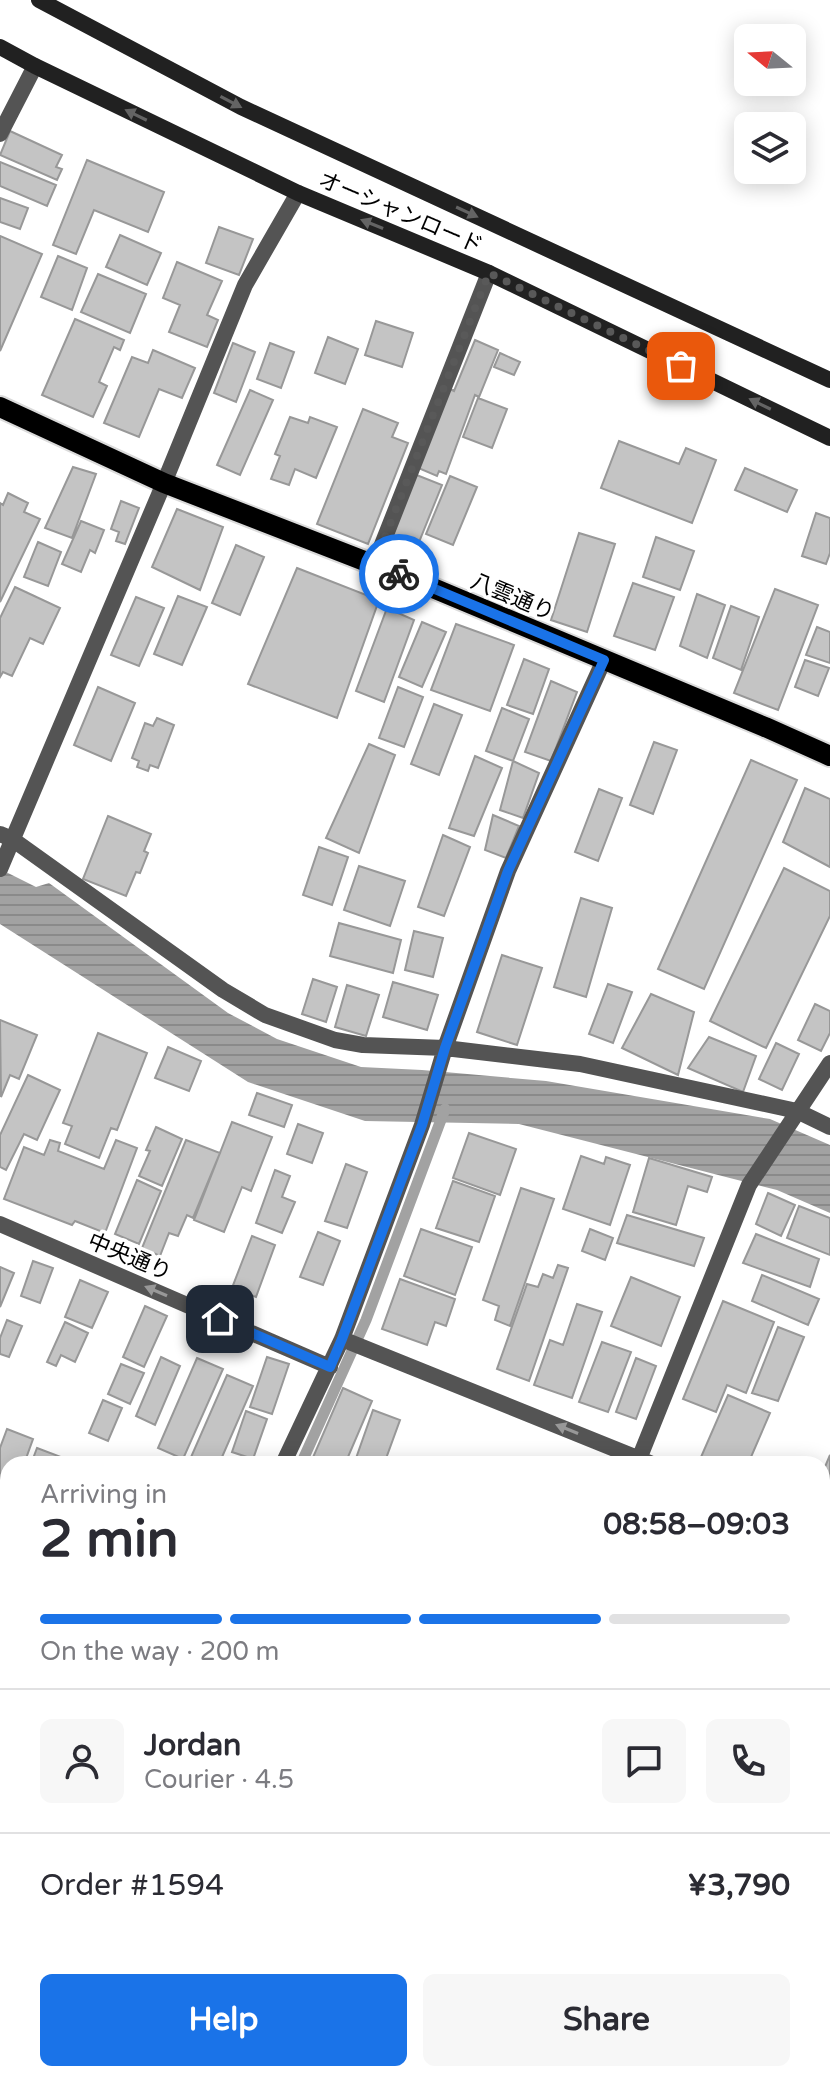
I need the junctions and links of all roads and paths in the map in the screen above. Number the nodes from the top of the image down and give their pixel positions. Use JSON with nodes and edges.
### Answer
{"nodes":[{"id":1,"x":39,"y":0,"type":"edge"},
{"id":2,"x":0,"y":47,"type":"edge"},
{"id":3,"x":35,"y":66,"type":"junction"},
{"id":4,"x":0,"y":134,"type":"edge"},
{"id":5,"x":298,"y":193,"type":"junction"},
{"id":6,"x":489,"y":273,"type":"junction"},
{"id":7,"x":830,"y":380,"type":"edge"},
{"id":8,"x":0,"y":407,"type":"edge"},
{"id":9,"x":830,"y":438,"type":"edge"},
{"id":10,"x":164,"y":483,"type":"junction"},
{"id":11,"x":374,"y":565,"type":"junction"},
{"id":12,"x":604,"y":660,"type":"junction"},
{"id":13,"x":830,"y":756,"type":"edge"},
{"id":14,"x":6,"y":836,"type":"edge"},
{"id":15,"x":0,"y":869,"type":"edge"},
{"id":16,"x":445,"y":1048,"type":"junction"},
{"id":17,"x":830,"y":1063,"type":"edge"},
{"id":18,"x":797,"y":1111,"type":"junction"},
{"id":19,"x":830,"y":1127,"type":"edge"},
{"id":20,"x":0,"y":1224,"type":"edge"},
{"id":21,"x":342,"y":1339,"type":"junction"},
{"id":22,"x":330,"y":1367,"type":"junction"},
{"id":23,"x":287,"y":1456,"type":"edge"},
{"id":24,"x":628,"y":1456,"type":"edge"},
{"id":25,"x":645,"y":1456,"type":"edge"}],
"edges":[{"from":1,"to":7,"type":"street","name":"オーシャンロード","one_way":true},
{"from":2,"to":3,"type":"street","name":"オーシャンロード"},
{"from":3,"to":4,"type":"street"},
{"from":5,"to":3,"type":"street","name":"オーシャンロード","one_way":true},
{"from":6,"to":5,"type":"street","name":"オーシャンロード","one_way":true},
{"from":5,"to":10,"type":"street"},
{"from":9,"to":6,"type":"street","name":"オーシャンロード","one_way":true},
{"from":6,"to":11,"type":"street"},
{"from":8,"to":10,"type":"main road","name":"八雲通り"},
{"from":10,"to":11,"type":"main road","name":"八雲通り"},
{"from":10,"to":14,"type":"street"},
{"from":11,"to":12,"type":"main road","name":"八雲通り"},
{"from":12,"to":13,"type":"main road","name":"八雲通り"},
{"from":12,"to":16,"type":"street"},
{"from":14,"to":15,"type":"street"},
{"from":14,"to":16,"type":"street"},
{"from":16,"to":18,"type":"street"},
{"from":16,"to":21,"type":"street"},
{"from":17,"to":18,"type":"street"},
{"from":18,"to":19,"type":"street"},
{"from":18,"to":25,"type":"street"},
{"from":22,"to":20,"type":"street","name":"中央通り","one_way":true},
{"from":21,"to":22,"type":"street"},
{"from":24,"to":21,"type":"street","one_way":true},
{"from":22,"to":23,"type":"street"}]}
